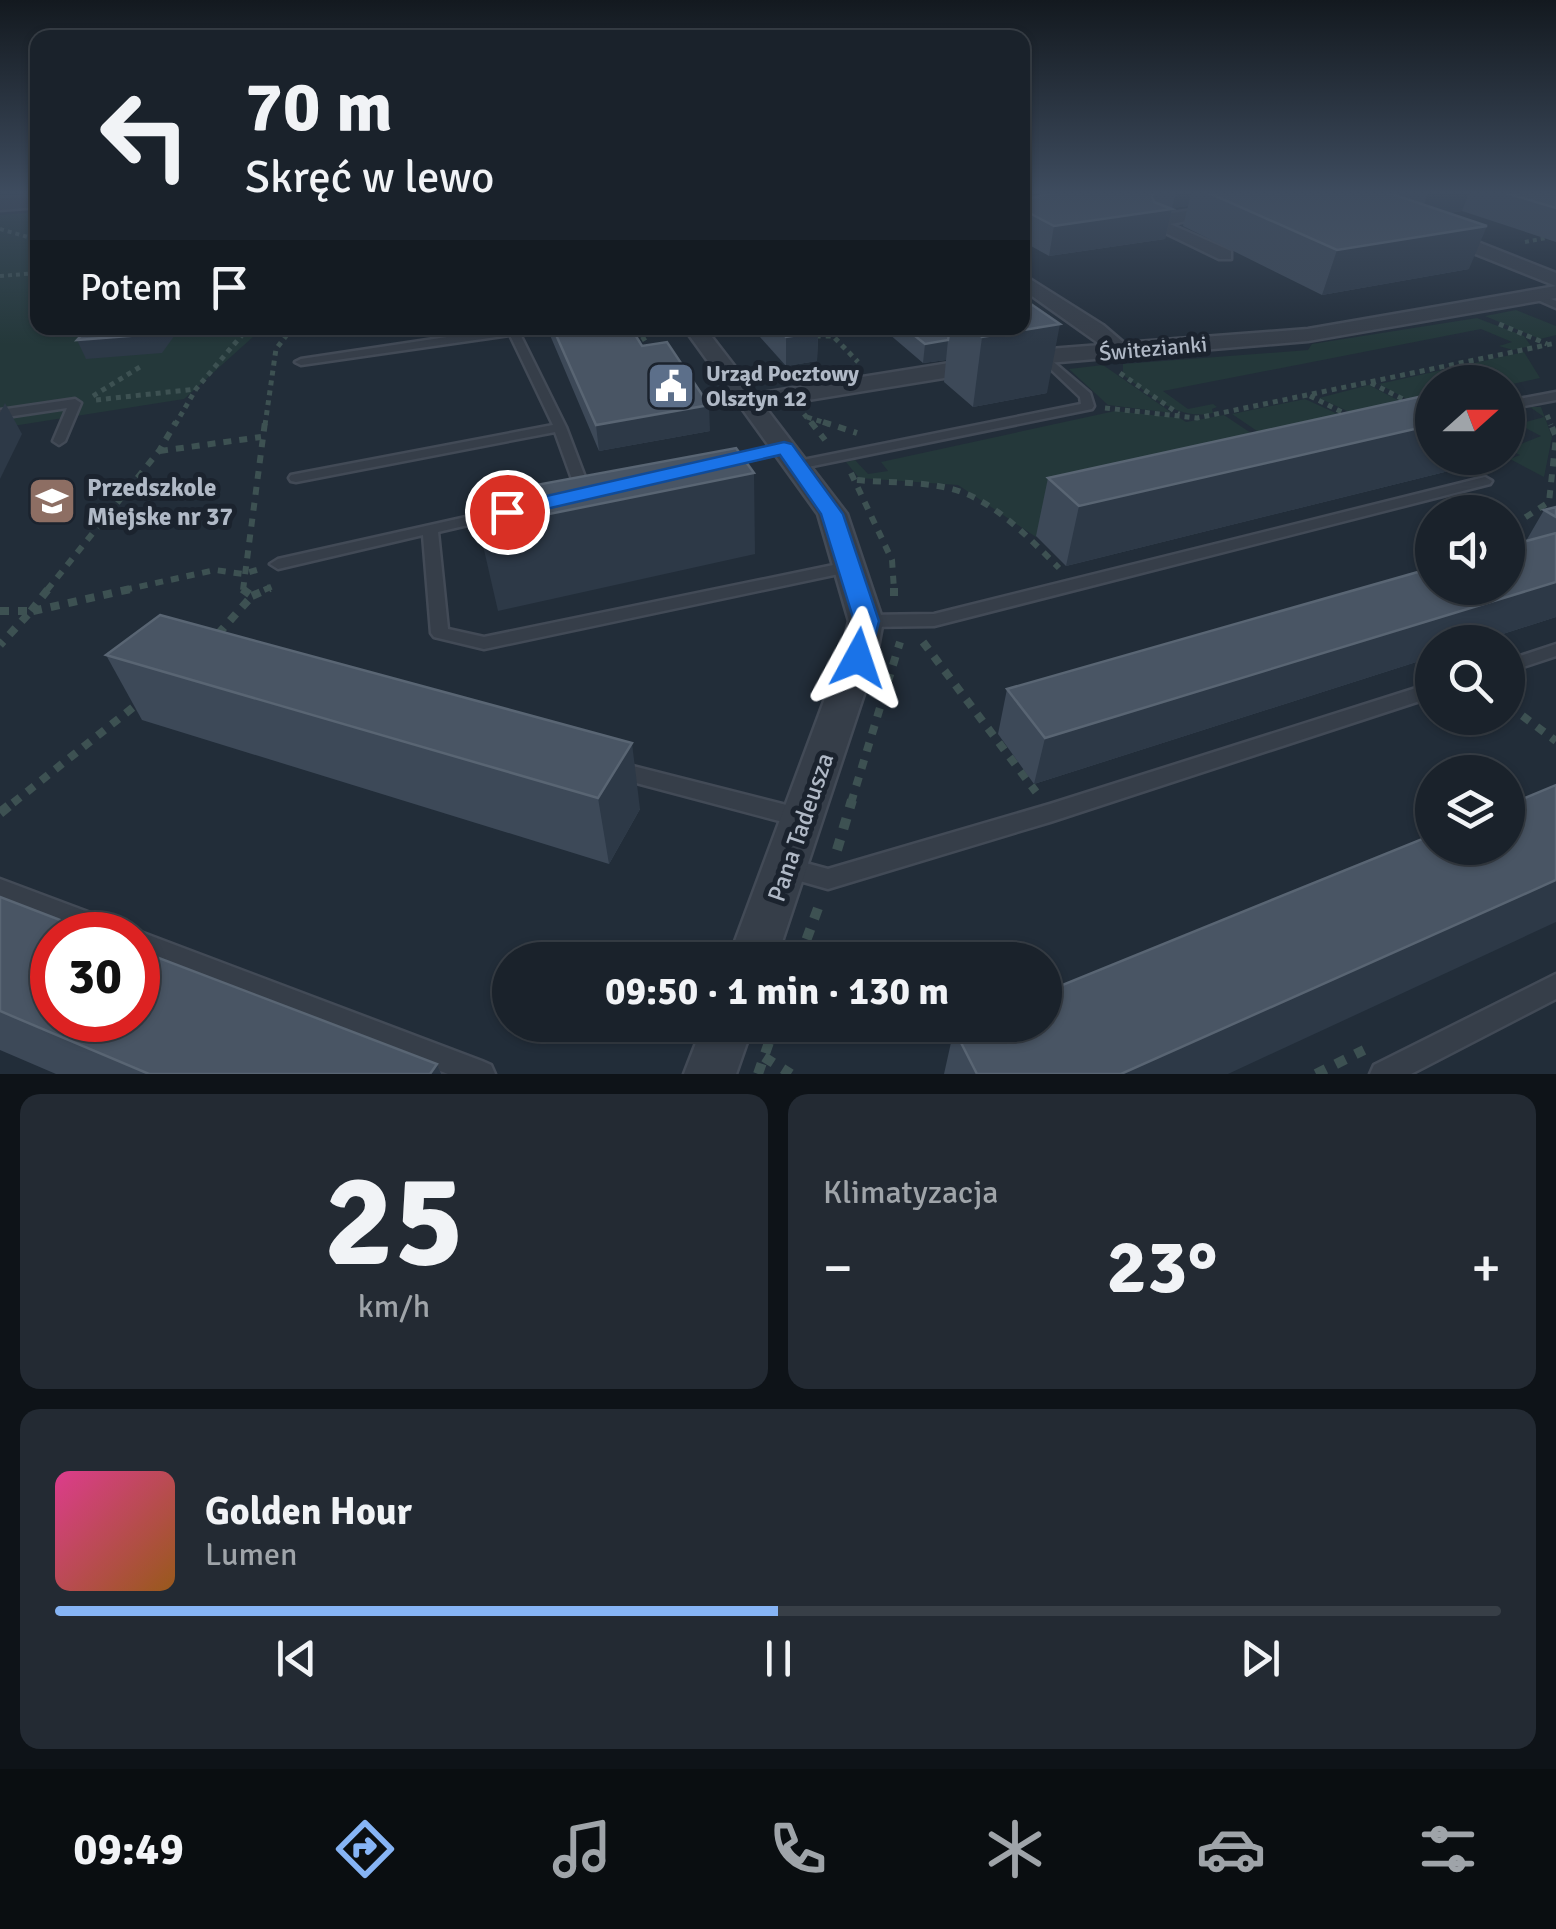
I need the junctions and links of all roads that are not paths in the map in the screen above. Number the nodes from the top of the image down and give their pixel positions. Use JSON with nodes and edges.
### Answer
{"nodes":[{"id":1,"x":1199,"y":243,"type":"edge"},
{"id":2,"x":1463,"y":243,"type":"edge"},
{"id":3,"x":1225,"y":255,"type":"dead end"},
{"id":4,"x":1556,"y":280,"type":"edge"},
{"id":5,"x":1030,"y":285,"type":"edge"},
{"id":6,"x":1545,"y":293,"type":"edge"},
{"id":7,"x":1556,"y":305,"type":"edge"},
{"id":8,"x":480,"y":335,"type":"edge"},
{"id":9,"x":515,"y":335,"type":"edge"},
{"id":10,"x":702,"y":335,"type":"edge"},
{"id":11,"x":1043,"y":356,"type":"junction"},
{"id":12,"x":1120,"y":357,"type":"junction"},
{"id":13,"x":301,"y":362,"type":"dead end"},
{"id":14,"x":1556,"y":396,"type":"edge"},
{"id":15,"x":749,"y":402,"type":"junction"},
{"id":16,"x":1525,"y":402,"type":"edge"},
{"id":17,"x":0,"y":414,"type":"edge"},
{"id":18,"x":560,"y":427,"type":"junction"},
{"id":19,"x":59,"y":441,"type":"dead end"},
{"id":20,"x":791,"y":457,"type":"junction"},
{"id":21,"x":716,"y":464,"type":"edge"},
{"id":22,"x":296,"y":478,"type":"dead end"},
{"id":23,"x":1485,"y":481,"type":"dead end"},
{"id":24,"x":603,"y":489,"type":"edge"},
{"id":25,"x":584,"y":493,"type":"junction"},
{"id":26,"x":565,"y":498,"type":"edge"},
{"id":27,"x":507,"y":512,"type":"edge"},
{"id":28,"x":430,"y":530,"type":"junction"},
{"id":29,"x":278,"y":564,"type":"road end"},
{"id":30,"x":848,"y":568,"type":"junction"},
{"id":31,"x":866,"y":621,"type":"junction"},
{"id":32,"x":1556,"y":650,"type":"edge"},
{"id":33,"x":1525,"y":660,"type":"edge"},
{"id":34,"x":1415,"y":695,"type":"edge"},
{"id":35,"x":597,"y":765,"type":"edge"},
{"id":36,"x":802,"y":818,"type":"junction"},
{"id":37,"x":787,"y":868,"type":"junction"},
{"id":38,"x":0,"y":889,"type":"edge"},
{"id":39,"x":60,"y":912,"type":"edge"},
{"id":40,"x":759,"y":942,"type":"edge"},
{"id":41,"x":160,"y":950,"type":"edge"},
{"id":42,"x":1556,"y":986,"type":"edge"},
{"id":43,"x":745,"y":1042,"type":"edge"},
{"id":44,"x":482,"y":1074,"type":"edge"},
{"id":45,"x":710,"y":1074,"type":"edge"},
{"id":46,"x":1383,"y":1074,"type":"edge"}],
"edges":[{"from":1,"to":3,"type":"street"},
{"from":2,"to":4,"type":"street"},
{"from":5,"to":12,"type":"street"},
{"from":6,"to":7,"type":"lane"},
{"from":6,"to":12,"type":"street","name":"Świtezianki"},
{"from":8,"to":13,"type":"lane"},
{"from":9,"to":18,"type":"lane"},
{"from":10,"to":15,"type":"street"},
{"from":11,"to":12,"type":"street","name":"Świtezianki"},
{"from":11,"to":15,"type":"street","name":"Świtezianki"},
{"from":11,"to":20,"type":"lane"},
{"from":14,"to":16,"type":"lane"},
{"from":15,"to":20,"type":"street"},
{"from":17,"to":19,"type":"lane"},
{"from":18,"to":22,"type":"lane"},
{"from":18,"to":25,"type":"lane"},
{"from":20,"to":21,"type":"lane"},
{"from":20,"to":30,"type":"street"},
{"from":23,"to":31,"type":"lane"},
{"from":24,"to":25,"type":"lane"},
{"from":25,"to":26,"type":"lane"},
{"from":27,"to":28,"type":"lane"},
{"from":28,"to":29,"type":"lane"},
{"from":28,"to":30,"type":"lane"},
{"from":30,"to":31,"type":"street"},
{"from":31,"to":36,"type":"street","name":"Pana Tadeusza"},
{"from":32,"to":33,"type":"lane"},
{"from":34,"to":37,"type":"lane"},
{"from":35,"to":36,"type":"lane"},
{"from":36,"to":37,"type":"street","name":"Pana Tadeusza"},
{"from":37,"to":40,"type":"street","name":"Pana Tadeusza"},
{"from":38,"to":39,"type":"lane"},
{"from":41,"to":44,"type":"lane"},
{"from":42,"to":46,"type":"lane"},
{"from":43,"to":45,"type":"street"}]}
